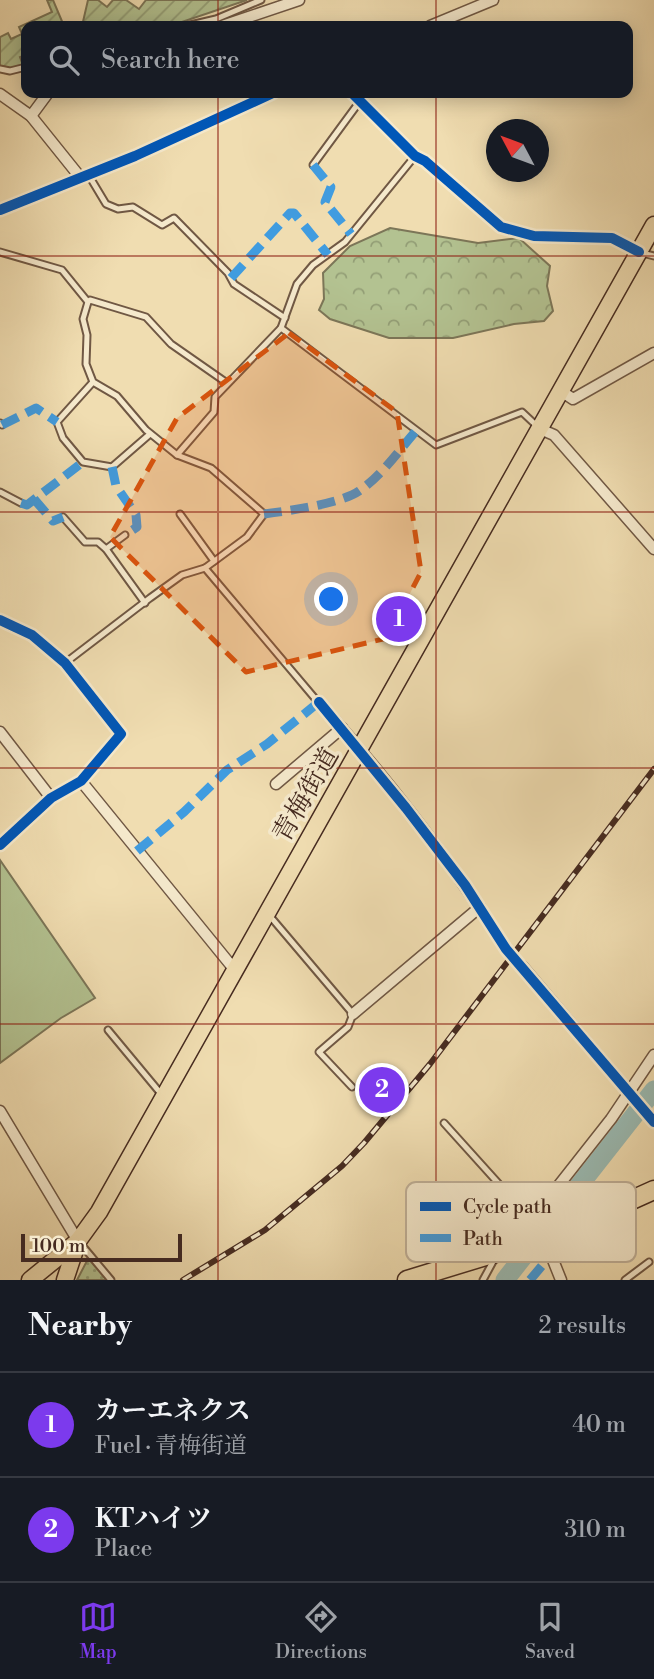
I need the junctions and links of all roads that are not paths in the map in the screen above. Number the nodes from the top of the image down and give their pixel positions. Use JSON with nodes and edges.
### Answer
{"nodes":[{"id":1,"x":261,"y":0,"type":"edge"},
{"id":2,"x":299,"y":0,"type":"edge"},
{"id":3,"x":493,"y":0,"type":"edge"},
{"id":4,"x":207,"y":21,"type":"edge"},
{"id":5,"x":237,"y":21,"type":"edge"},
{"id":6,"x":442,"y":21,"type":"edge"},
{"id":7,"x":21,"y":68,"type":"edge"},
{"id":8,"x":0,"y":69,"type":"edge"},
{"id":9,"x":0,"y":94,"type":"edge"},
{"id":10,"x":44,"y":98,"type":"edge"},
{"id":11,"x":262,"y":98,"type":"edge"},
{"id":12,"x":357,"y":98,"type":"edge"},
{"id":13,"x":360,"y":101,"type":"junction"},
{"id":14,"x":31,"y":116,"type":"junction"},
{"id":15,"x":415,"y":156,"type":"junction"},
{"id":16,"x":313,"y":165,"type":"dead end"},
{"id":17,"x":84,"y":176,"type":"junction"},
{"id":18,"x":0,"y":210,"type":"edge"},
{"id":19,"x":654,"y":225,"type":"edge"},
{"id":20,"x":0,"y":252,"type":"edge"},
{"id":21,"x":646,"y":254,"type":"edge"},
{"id":22,"x":88,"y":302,"type":"junction"},
{"id":23,"x":285,"y":318,"type":"junction"},
{"id":24,"x":281,"y":328,"type":"junction"},
{"id":25,"x":654,"y":353,"type":"edge"},
{"id":26,"x":93,"y":382,"type":"junction"},
{"id":27,"x":226,"y":383,"type":"junction"},
{"id":28,"x":561,"y":391,"type":"junction"},
{"id":29,"x":540,"y":429,"type":"junction"},
{"id":30,"x":150,"y":434,"type":"junction"},
{"id":31,"x":177,"y":456,"type":"junction"},
{"id":32,"x":0,"y":492,"type":"edge"},
{"id":33,"x":21,"y":503,"type":"dead end"},
{"id":34,"x":180,"y":514,"type":"dead end"},
{"id":35,"x":63,"y":517,"type":"dead end"},
{"id":36,"x":125,"y":535,"type":"dead end"},
{"id":37,"x":106,"y":549,"type":"junction"},
{"id":38,"x":654,"y":549,"type":"edge"},
{"id":39,"x":214,"y":561,"type":"junction"},
{"id":40,"x":205,"y":568,"type":"junction"},
{"id":41,"x":145,"y":603,"type":"junction"},
{"id":42,"x":0,"y":621,"type":"edge"},
{"id":43,"x":65,"y":663,"type":"junction"},
{"id":44,"x":319,"y":702,"type":"joint"},
{"id":45,"x":342,"y":728,"type":"junction"},
{"id":46,"x":0,"y":732,"type":"edge"},
{"id":47,"x":359,"y":751,"type":"junction"},
{"id":48,"x":81,"y":781,"type":"junction"},
{"id":49,"x":276,"y":784,"type":"dead end"},
{"id":50,"x":51,"y":799,"type":"junction"},
{"id":51,"x":0,"y":845,"type":"edge"},
{"id":52,"x":480,"y":907,"type":"junction"},
{"id":53,"x":267,"y":913,"type":"junction"},
{"id":54,"x":506,"y":949,"type":"tunnel mouth"},
{"id":55,"x":522,"y":965,"type":"tunnel mouth"},
{"id":56,"x":234,"y":969,"type":"junction"},
{"id":57,"x":353,"y":1014,"type":"junction"},
{"id":58,"x":108,"y":1030,"type":"dead end"},
{"id":59,"x":654,"y":1055,"type":"edge"},
{"id":60,"x":352,"y":1087,"type":"dead end"},
{"id":61,"x":629,"y":1092,"type":"junction"},
{"id":62,"x":164,"y":1097,"type":"junction"},
{"id":63,"x":0,"y":1111,"type":"edge"},
{"id":64,"x":652,"y":1121,"type":"edge"},
{"id":65,"x":444,"y":1123,"type":"dead end"},
{"id":66,"x":497,"y":1182,"type":"edge"},
{"id":67,"x":560,"y":1182,"type":"edge"},
{"id":68,"x":654,"y":1190,"type":"edge"},
{"id":69,"x":636,"y":1198,"type":"edge"},
{"id":70,"x":78,"y":1241,"type":"junction"},
{"id":71,"x":464,"y":1262,"type":"edge"},
{"id":72,"x":493,"y":1262,"type":"edge"},
{"id":73,"x":554,"y":1262,"type":"edge"},
{"id":74,"x":649,"y":1262,"type":"dead end"},
{"id":75,"x":30,"y":1280,"type":"edge"},
{"id":76,"x":65,"y":1280,"type":"edge"},
{"id":77,"x":111,"y":1280,"type":"edge"},
{"id":78,"x":407,"y":1280,"type":"edge"},
{"id":79,"x":483,"y":1280,"type":"edge"},
{"id":80,"x":561,"y":1280,"type":"edge"},
{"id":81,"x":625,"y":1280,"type":"edge"}],
"edges":[{"from":1,"to":4,"type":"lane"},
{"from":2,"to":5,"type":"street"},
{"from":3,"to":6,"type":"street"},
{"from":7,"to":8,"type":"lane"},
{"from":9,"to":14,"type":"street"},
{"from":10,"to":14,"type":"street"},
{"from":11,"to":17,"type":"street"},
{"from":12,"to":13,"type":"street"},
{"from":13,"to":15,"type":"street"},
{"from":13,"to":16,"type":"lane"},
{"from":14,"to":17,"type":"street"},
{"from":15,"to":21,"type":"street"},
{"from":15,"to":23,"type":"lane"},
{"from":17,"to":18,"type":"street"},
{"from":17,"to":23,"type":"lane"},
{"from":19,"to":21,"type":"main road","name":"青梅街道"},
{"from":20,"to":22,"type":"lane"},
{"from":21,"to":28,"type":"main road","name":"青梅街道"},
{"from":22,"to":26,"type":"lane"},
{"from":22,"to":27,"type":"lane"},
{"from":23,"to":24,"type":"lane"},
{"from":24,"to":27,"type":"lane"},
{"from":24,"to":29,"type":"lane"},
{"from":25,"to":28,"type":"street"},
{"from":26,"to":30,"type":"lane"},
{"from":26,"to":30,"type":"lane"},
{"from":27,"to":31,"type":"lane"},
{"from":28,"to":29,"type":"main road","name":"青梅街道"},
{"from":29,"to":38,"type":"street"},
{"from":29,"to":47,"type":"main road","name":"青梅街道"},
{"from":30,"to":31,"type":"lane"},
{"from":31,"to":39,"type":"lane"},
{"from":32,"to":33,"type":"lane"},
{"from":34,"to":39,"type":"lane"},
{"from":35,"to":37,"type":"lane"},
{"from":36,"to":37,"type":"lane"},
{"from":37,"to":41,"type":"lane"},
{"from":39,"to":40,"type":"lane"},
{"from":40,"to":41,"type":"lane"},
{"from":40,"to":44,"type":"lane"},
{"from":41,"to":43,"type":"lane"},
{"from":42,"to":43,"type":"street"},
{"from":43,"to":48,"type":"street"},
{"from":44,"to":45,"type":"street"},
{"from":45,"to":47,"type":"street"},
{"from":45,"to":49,"type":"street"},
{"from":46,"to":50,"type":"street"},
{"from":47,"to":52,"type":"street"},
{"from":47,"to":53,"type":"main road","name":"青梅街道"},
{"from":48,"to":50,"type":"street"},
{"from":48,"to":56,"type":"street"},
{"from":50,"to":51,"type":"street"},
{"from":52,"to":54,"type":"street"},
{"from":52,"to":57,"type":"street"},
{"from":53,"to":56,"type":"main road","name":"青梅街道"},
{"from":53,"to":57,"type":"lane"},
{"from":55,"to":61,"type":"street"},
{"from":56,"to":62,"type":"main road","name":"青梅街道"},
{"from":57,"to":60,"type":"lane"},
{"from":58,"to":62,"type":"lane"},
{"from":59,"to":61,"type":"street"},
{"from":61,"to":64,"type":"street"},
{"from":61,"to":67,"type":"street"},
{"from":62,"to":70,"type":"main road","name":"青梅街道"},
{"from":63,"to":70,"type":"street"},
{"from":65,"to":66,"type":"lane"},
{"from":68,"to":69,"type":"highway"},
{"from":70,"to":75,"type":"main road"},
{"from":70,"to":76,"type":"main road","name":"青梅街道"},
{"from":70,"to":77,"type":"lane"},
{"from":71,"to":78,"type":"highway"},
{"from":72,"to":79,"type":"lane"},
{"from":73,"to":80,"type":"street"},
{"from":74,"to":81,"type":"lane"}]}
